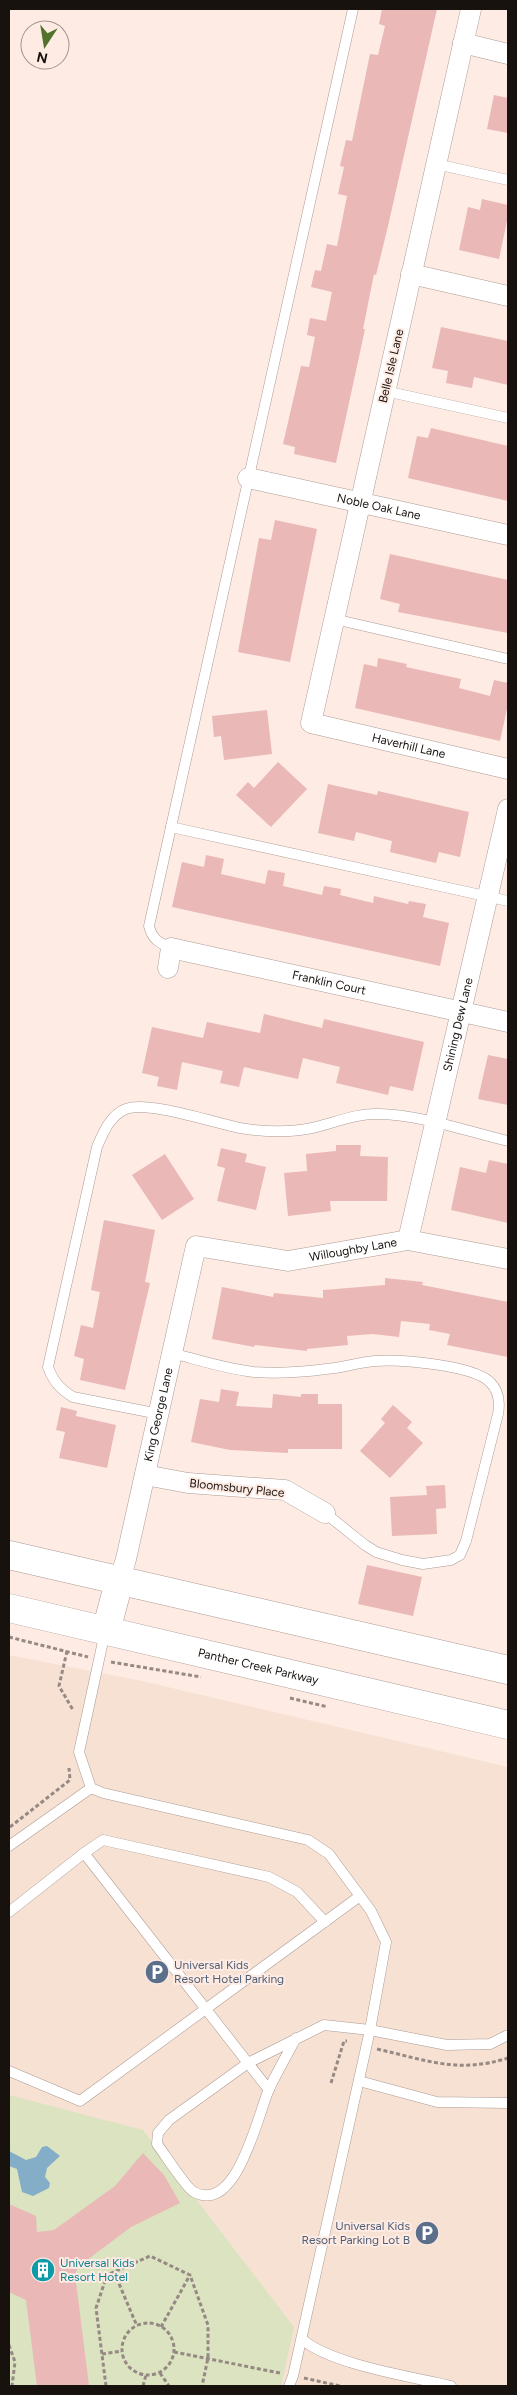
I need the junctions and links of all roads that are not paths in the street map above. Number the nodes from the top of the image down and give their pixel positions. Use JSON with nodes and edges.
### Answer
{"nodes":[{"id":1,"x":354,"y":9,"type":"edge"},
{"id":2,"x":471,"y":9,"type":"edge"},
{"id":3,"x":463,"y":44,"type":"junction"},
{"id":4,"x":508,"y":54,"type":"edge"},
{"id":5,"x":436,"y":164,"type":"junction"},
{"id":6,"x":508,"y":180,"type":"edge"},
{"id":7,"x":412,"y":274,"type":"junction"},
{"id":8,"x":508,"y":296,"type":"edge"},
{"id":9,"x":385,"y":392,"type":"junction"},
{"id":10,"x":508,"y":418,"type":"edge"},
{"id":11,"x":248,"y":478,"type":"junction"},
{"id":12,"x":360,"y":502,"type":"junction"},
{"id":13,"x":508,"y":535,"type":"edge"},
{"id":14,"x":334,"y":619,"type":"junction"},
{"id":15,"x":508,"y":659,"type":"edge"},
{"id":16,"x":311,"y":723,"type":"joint"},
{"id":17,"x":508,"y":769,"type":"edge"},
{"id":18,"x":508,"y":809,"type":"edge"},
{"id":19,"x":171,"y":827,"type":"junction"},
{"id":20,"x":488,"y":896,"type":"junction"},
{"id":21,"x":508,"y":901,"type":"edge"},
{"id":22,"x":171,"y":948,"type":"junction"},
{"id":23,"x":168,"y":968,"type":"dead end"},
{"id":24,"x":461,"y":1012,"type":"junction"},
{"id":25,"x":508,"y":1022,"type":"edge"},
{"id":26,"x":435,"y":1124,"type":"junction"},
{"id":27,"x":508,"y":1141,"type":"edge"},
{"id":28,"x":408,"y":1240,"type":"junction"},
{"id":29,"x":196,"y":1246,"type":"joint"},
{"id":30,"x":508,"y":1260,"type":"edge"},
{"id":31,"x":172,"y":1353,"type":"junction"},
{"id":32,"x":159,"y":1414,"type":"junction"},
{"id":33,"x":145,"y":1475,"type":"junction"},
{"id":34,"x":325,"y":1512,"type":"joint"},
{"id":35,"x":9,"y":1554,"type":"edge"},
{"id":36,"x":120,"y":1582,"type":"junction"},
{"id":37,"x":9,"y":1608,"type":"edge"},
{"id":38,"x":106,"y":1631,"type":"junction"},
{"id":39,"x":508,"y":1670,"type":"edge"},
{"id":40,"x":508,"y":1725,"type":"edge"},
{"id":41,"x":91,"y":1788,"type":"junction"},
{"id":42,"x":9,"y":1846,"type":"edge"},
{"id":43,"x":84,"y":1853,"type":"junction"},
{"id":44,"x":360,"y":1896,"type":"junction"},
{"id":45,"x":9,"y":1912,"type":"edge"},
{"id":46,"x":325,"y":1922,"type":"junction"},
{"id":47,"x":206,"y":2010,"type":"junction"},
{"id":48,"x":370,"y":2030,"type":"junction"},
{"id":49,"x":508,"y":2035,"type":"edge"},
{"id":50,"x":296,"y":2038,"type":"junction"},
{"id":51,"x":248,"y":2063,"type":"junction"},
{"id":52,"x":9,"y":2071,"type":"edge"},
{"id":53,"x":359,"y":2081,"type":"junction"},
{"id":54,"x":269,"y":2090,"type":"junction"},
{"id":55,"x":508,"y":2103,"type":"edge"},
{"id":56,"x":302,"y":2338,"type":"junction"},
{"id":57,"x":289,"y":2386,"type":"edge"},
{"id":58,"x":452,"y":2386,"type":"edge"}],
"edges":[{"from":1,"to":11,"type":"lane"},
{"from":2,"to":3,"type":"street","name":"Belle Isle Lane"},
{"from":3,"to":4,"type":"street"},
{"from":3,"to":5,"type":"street","name":"Belle Isle Lane"},
{"from":5,"to":6,"type":"lane"},
{"from":5,"to":7,"type":"street","name":"Belle Isle Lane"},
{"from":7,"to":8,"type":"street"},
{"from":7,"to":9,"type":"street","name":"Belle Isle Lane"},
{"from":9,"to":10,"type":"lane"},
{"from":9,"to":12,"type":"street","name":"Belle Isle Lane"},
{"from":11,"to":12,"type":"street","name":"Noble Oak Lane"},
{"from":11,"to":19,"type":"lane"},
{"from":12,"to":13,"type":"street","name":"Noble Oak Lane"},
{"from":12,"to":14,"type":"street","name":"Belle Isle Lane"},
{"from":14,"to":15,"type":"lane"},
{"from":14,"to":16,"type":"street","name":"Belle Isle Lane"},
{"from":16,"to":17,"type":"street","name":"Haverhill Lane"},
{"from":18,"to":20,"type":"street","name":"Shining Dew Lane"},
{"from":19,"to":20,"type":"lane"},
{"from":19,"to":22,"type":"lane"},
{"from":20,"to":21,"type":"lane"},
{"from":20,"to":24,"type":"street","name":"Shining Dew Lane"},
{"from":22,"to":23,"type":"street"},
{"from":22,"to":24,"type":"street","name":"Franklin Court"},
{"from":24,"to":25,"type":"street","name":"Franklin Court"},
{"from":24,"to":26,"type":"street","name":"Shining Dew Lane"},
{"from":26,"to":27,"type":"lane"},
{"from":26,"to":28,"type":"street","name":"Shining Dew Lane"},
{"from":26,"to":32,"type":"lane"},
{"from":28,"to":29,"type":"street","name":"Willoughby Lane"},
{"from":28,"to":30,"type":"street","name":"Willoughby Lane"},
{"from":29,"to":31,"type":"street","name":"King George Lane"},
{"from":31,"to":32,"type":"street","name":"King George Lane"},
{"from":31,"to":34,"type":"lane"},
{"from":32,"to":33,"type":"street","name":"King George Lane"},
{"from":33,"to":34,"type":"street","name":"Bloomsbury Place"},
{"from":33,"to":36,"type":"street","name":"King George Lane"},
{"from":35,"to":36,"type":"main road"},
{"from":36,"to":38,"type":"main road"},
{"from":36,"to":39,"type":"main road"},
{"from":37,"to":38,"type":"main road","name":"Panther Creek Parkway"},
{"from":38,"to":40,"type":"main road","name":"Panther Creek Parkway"},
{"from":38,"to":41,"type":"lane"},
{"from":41,"to":42,"type":"lane"},
{"from":41,"to":44,"type":"lane"},
{"from":43,"to":45,"type":"lane"},
{"from":43,"to":46,"type":"lane"},
{"from":43,"to":47,"type":"lane"},
{"from":44,"to":46,"type":"lane"},
{"from":44,"to":48,"type":"lane"},
{"from":46,"to":47,"type":"lane"},
{"from":47,"to":51,"type":"lane"},
{"from":47,"to":52,"type":"lane"},
{"from":48,"to":49,"type":"lane"},
{"from":48,"to":50,"type":"lane"},
{"from":48,"to":53,"type":"lane"},
{"from":50,"to":51,"type":"lane"},
{"from":50,"to":54,"type":"lane"},
{"from":51,"to":54,"type":"lane"},
{"from":51,"to":54,"type":"lane"},
{"from":53,"to":55,"type":"lane"},
{"from":53,"to":56,"type":"lane"},
{"from":56,"to":57,"type":"lane"},
{"from":56,"to":58,"type":"lane"}]}
